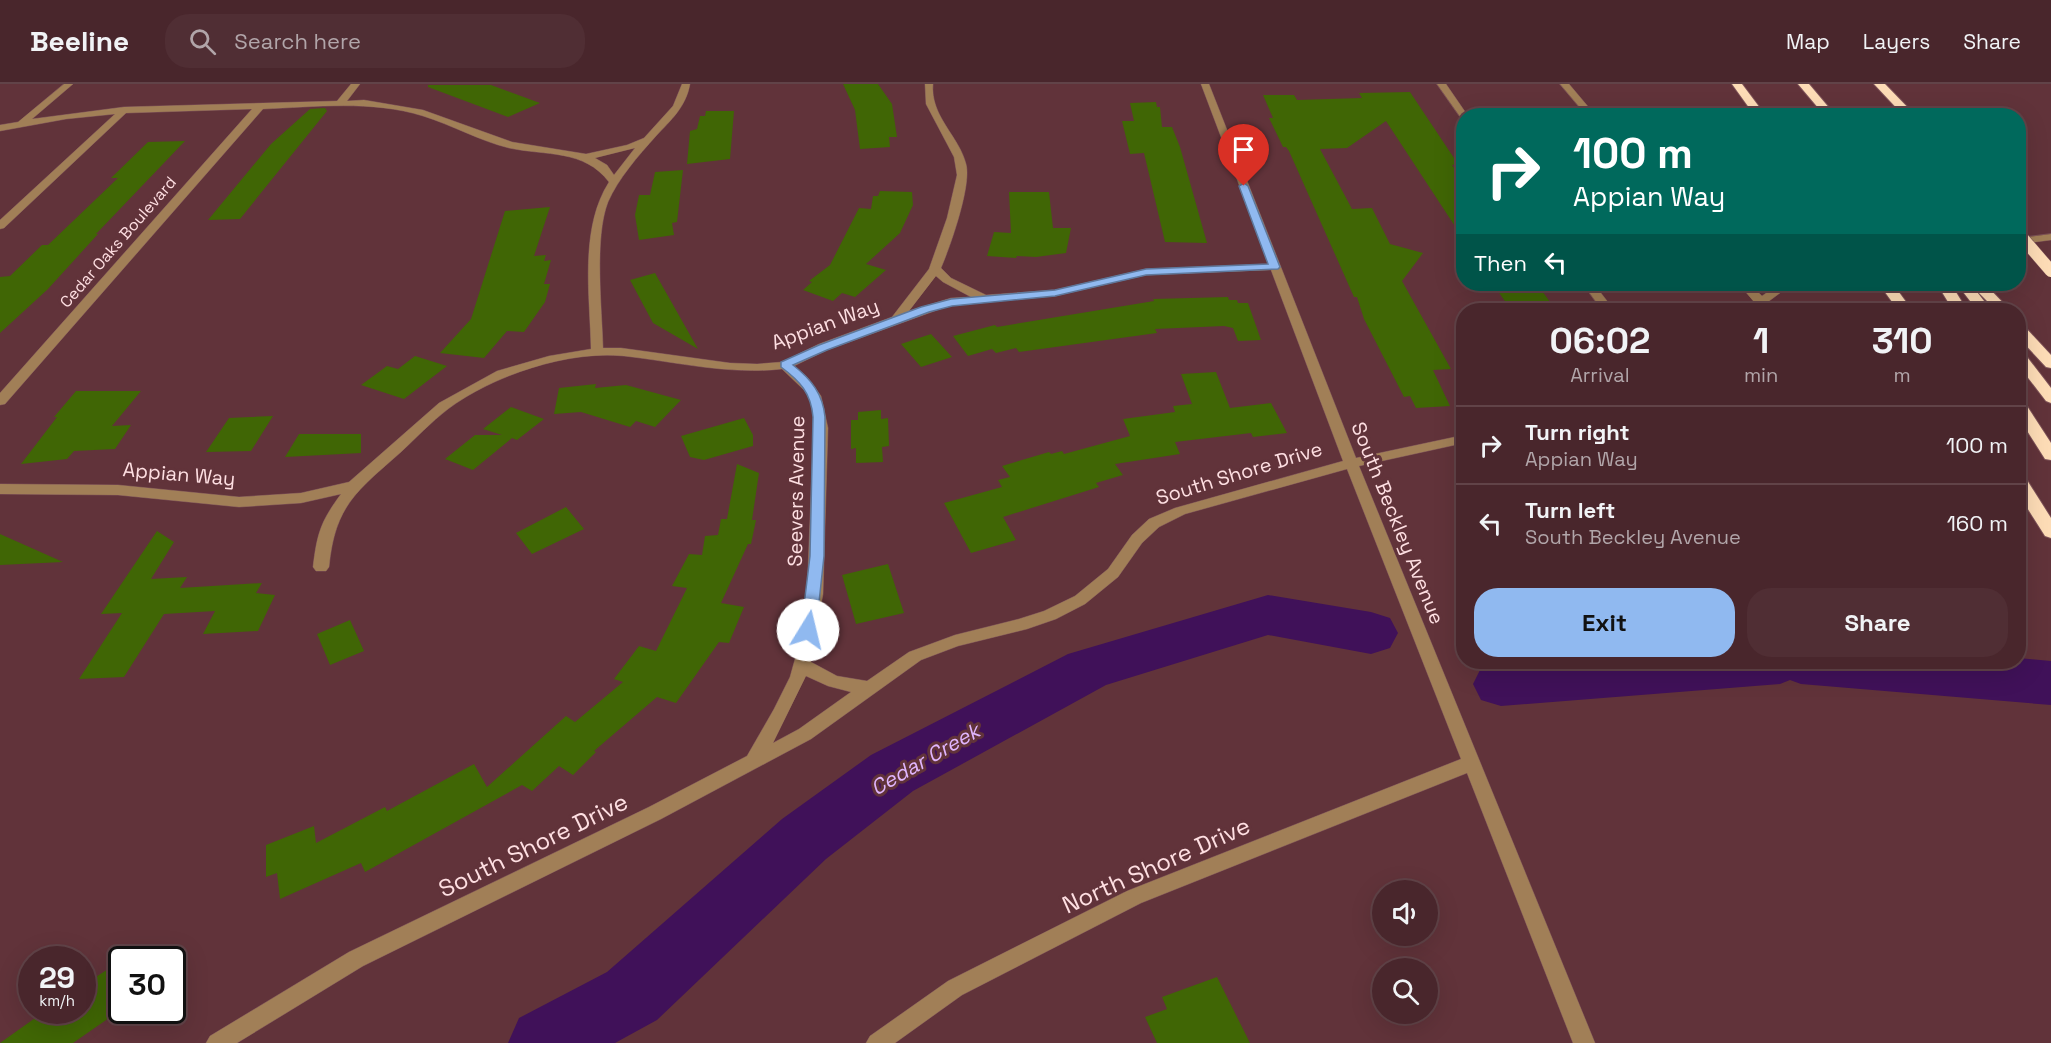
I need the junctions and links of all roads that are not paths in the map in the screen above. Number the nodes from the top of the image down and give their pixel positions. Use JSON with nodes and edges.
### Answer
{"nodes":[{"id":1,"x":69,"y":84,"type":"edge"},
{"id":2,"x":356,"y":84,"type":"edge"},
{"id":3,"x":686,"y":84,"type":"edge"},
{"id":4,"x":929,"y":84,"type":"edge"},
{"id":5,"x":1205,"y":84,"type":"edge"},
{"id":6,"x":1441,"y":84,"type":"edge"},
{"id":7,"x":1564,"y":84,"type":"edge"},
{"id":8,"x":1737,"y":84,"type":"edge"},
{"id":9,"x":1803,"y":84,"type":"edge"},
{"id":10,"x":1879,"y":84,"type":"edge"},
{"id":11,"x":341,"y":102,"type":"junction"},
{"id":12,"x":261,"y":105,"type":"junction"},
{"id":13,"x":1458,"y":108,"type":"edge"},
{"id":14,"x":1585,"y":108,"type":"edge"},
{"id":15,"x":1755,"y":108,"type":"edge"},
{"id":16,"x":1824,"y":108,"type":"edge"},
{"id":17,"x":1903,"y":108,"type":"edge"},
{"id":18,"x":124,"y":110,"type":"junction"},
{"id":19,"x":20,"y":124,"type":"junction"},
{"id":20,"x":0,"y":128,"type":"edge"},
{"id":21,"x":649,"y":139,"type":"junction"},
{"id":22,"x":586,"y":157,"type":"junction"},
{"id":23,"x":615,"y":183,"type":"junction"},
{"id":24,"x":0,"y":226,"type":"edge"},
{"id":25,"x":2051,"y":237,"type":"edge"},
{"id":26,"x":2026,"y":240,"type":"edge"},
{"id":27,"x":2026,"y":242,"type":"edge"},
{"id":28,"x":1274,"y":267,"type":"junction"},
{"id":29,"x":935,"y":268,"type":"junction"},
{"id":30,"x":2051,"y":271,"type":"edge"},
{"id":31,"x":1593,"y":291,"type":"edge"},
{"id":32,"x":1750,"y":291,"type":"edge"},
{"id":33,"x":1776,"y":291,"type":"edge"},
{"id":34,"x":1969,"y":291,"type":"edge"},
{"id":35,"x":1984,"y":291,"type":"edge"},
{"id":36,"x":982,"y":298,"type":"junction"},
{"id":37,"x":1760,"y":302,"type":"joint"},
{"id":38,"x":1603,"y":303,"type":"edge"},
{"id":39,"x":1979,"y":303,"type":"edge"},
{"id":40,"x":1996,"y":303,"type":"edge"},
{"id":41,"x":896,"y":320,"type":"junction"},
{"id":42,"x":2026,"y":337,"type":"edge"},
{"id":43,"x":597,"y":352,"type":"junction"},
{"id":44,"x":2051,"y":364,"type":"edge"},
{"id":45,"x":785,"y":365,"type":"junction"},
{"id":46,"x":2026,"y":365,"type":"edge"},
{"id":47,"x":2051,"y":398,"type":"edge"},
{"id":48,"x":0,"y":401,"type":"edge"},
{"id":49,"x":2026,"y":417,"type":"edge"},
{"id":50,"x":1456,"y":441,"type":"edge"},
{"id":51,"x":2051,"y":455,"type":"edge"},
{"id":52,"x":1351,"y":463,"type":"junction"},
{"id":53,"x":354,"y":486,"type":"junction"},
{"id":54,"x":0,"y":489,"type":"edge"},
{"id":55,"x":2026,"y":492,"type":"edge"},
{"id":56,"x":2051,"y":532,"type":"edge"},
{"id":57,"x":321,"y":567,"type":"dead end"},
{"id":58,"x":802,"y":665,"type":"junction"},
{"id":59,"x":869,"y":688,"type":"junction"},
{"id":60,"x":752,"y":762,"type":"junction"},
{"id":61,"x":1471,"y":764,"type":"junction"},
{"id":62,"x":217,"y":1043,"type":"edge"},
{"id":63,"x":877,"y":1043,"type":"edge"},
{"id":64,"x":1584,"y":1043,"type":"edge"}],
"edges":[{"from":1,"to":19,"type":"street"},
{"from":2,"to":11,"type":"street"},
{"from":3,"to":21,"type":"street"},
{"from":4,"to":29,"type":"street"},
{"from":5,"to":28,"type":"street","name":"South Beckley Avenue"},
{"from":6,"to":13,"type":"street"},
{"from":7,"to":14,"type":"street"},
{"from":8,"to":15,"type":"highway"},
{"from":9,"to":16,"type":"highway"},
{"from":10,"to":17,"type":"highway"},
{"from":11,"to":12,"type":"street"},
{"from":11,"to":22,"type":"street"},
{"from":12,"to":18,"type":"street"},
{"from":12,"to":48,"type":"street","name":"Cedar Oaks Boulevard"},
{"from":18,"to":19,"type":"street"},
{"from":18,"to":24,"type":"street"},
{"from":19,"to":20,"type":"street"},
{"from":21,"to":22,"type":"street"},
{"from":21,"to":23,"type":"street"},
{"from":22,"to":23,"type":"street"},
{"from":23,"to":43,"type":"street"},
{"from":25,"to":26,"type":"street"},
{"from":27,"to":30,"type":"highway","bridge":true},
{"from":28,"to":36,"type":"street","name":"Appian Way"},
{"from":28,"to":52,"type":"street","name":"South Beckley Avenue"},
{"from":29,"to":36,"type":"street"},
{"from":29,"to":41,"type":"street"},
{"from":31,"to":38,"type":"street"},
{"from":32,"to":37,"type":"street"},
{"from":33,"to":37,"type":"street"},
{"from":34,"to":39,"type":"highway"},
{"from":35,"to":40,"type":"highway"},
{"from":36,"to":41,"type":"street","name":"Appian Way"},
{"from":41,"to":45,"type":"street","name":"Appian Way"},
{"from":42,"to":44,"type":"highway"},
{"from":43,"to":45,"type":"street","name":"Appian Way"},
{"from":43,"to":53,"type":"street","name":"Appian Way"},
{"from":45,"to":58,"type":"street","name":"Seevers Avenue"},
{"from":46,"to":47,"type":"highway"},
{"from":49,"to":51,"type":"highway"},
{"from":50,"to":52,"type":"street","name":"South Shore Drive"},
{"from":52,"to":59,"type":"street","name":"South Shore Drive"},
{"from":52,"to":61,"type":"street","name":"South Beckley Avenue"},
{"from":53,"to":54,"type":"street","name":"Appian Way"},
{"from":53,"to":57,"type":"street","name":"Appian Way"},
{"from":55,"to":56,"type":"highway"},
{"from":58,"to":59,"type":"street"},
{"from":58,"to":60,"type":"street","name":"Seevers Avenue"},
{"from":59,"to":60,"type":"street","name":"South Shore Drive"},
{"from":60,"to":62,"type":"street","name":"South Shore Drive"},
{"from":61,"to":63,"type":"street","name":"North Shore Drive"},
{"from":61,"to":64,"type":"street","name":"South Beckley Avenue"}]}
